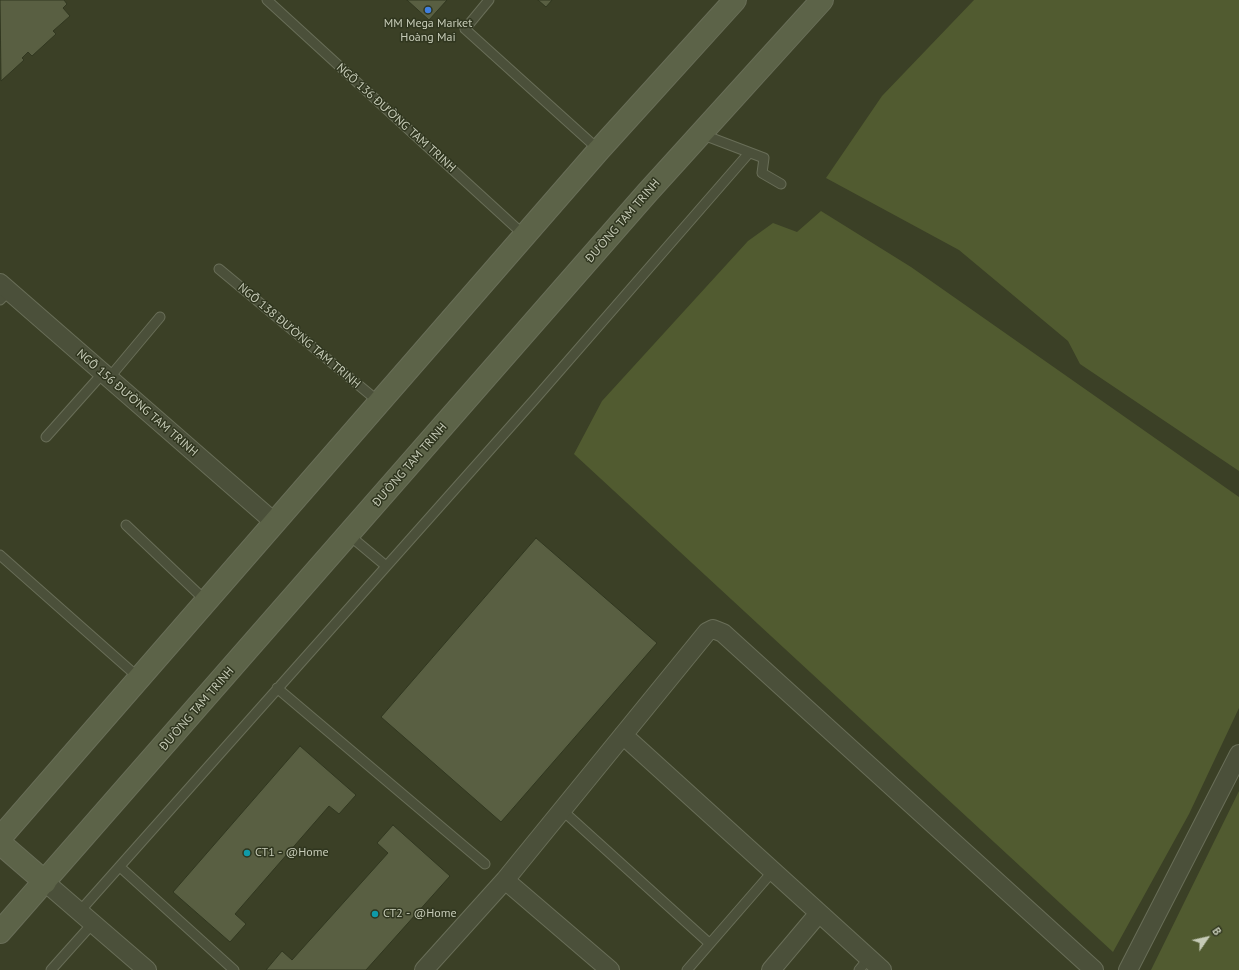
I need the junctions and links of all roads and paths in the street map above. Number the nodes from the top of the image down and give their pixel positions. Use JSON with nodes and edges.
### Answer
{"nodes":[{"id":1,"x":267,"y":0,"type":"edge"},
{"id":2,"x":489,"y":0,"type":"edge"},
{"id":3,"x":735,"y":0,"type":"edge"},
{"id":4,"x":822,"y":0,"type":"edge"},
{"id":5,"x":701,"y":134,"type":"junction"},
{"id":6,"x":599,"y":150,"type":"junction"},
{"id":7,"x":749,"y":153,"type":"junction"},
{"id":8,"x":781,"y":184,"type":"dead end"},
{"id":9,"x":524,"y":235,"type":"junction"},
{"id":10,"x":220,"y":269,"type":"dead end"},
{"id":11,"x":3,"y":291,"type":"edge"},
{"id":12,"x":160,"y":317,"type":"dead end"},
{"id":13,"x":106,"y":375,"type":"junction"},
{"id":14,"x":379,"y":402,"type":"junction"},
{"id":15,"x":46,"y":437,"type":"dead end"},
{"id":16,"x":274,"y":522,"type":"junction"},
{"id":17,"x":126,"y":525,"type":"dead end"},
{"id":18,"x":350,"y":534,"type":"junction"},
{"id":19,"x":0,"y":555,"type":"edge"},
{"id":20,"x":386,"y":566,"type":"junction"},
{"id":21,"x":206,"y":601,"type":"junction"},
{"id":22,"x":139,"y":678,"type":"junction"},
{"id":23,"x":277,"y":688,"type":"junction"},
{"id":24,"x":623,"y":735,"type":"junction"},
{"id":25,"x":1239,"y":754,"type":"edge"},
{"id":26,"x":562,"y":810,"type":"junction"},
{"id":27,"x":0,"y":838,"type":"edge"},
{"id":28,"x":0,"y":843,"type":"edge"},
{"id":29,"x":485,"y":864,"type":"dead end"},
{"id":30,"x":120,"y":867,"type":"junction"},
{"id":31,"x":773,"y":871,"type":"junction"},
{"id":32,"x":505,"y":880,"type":"junction"},
{"id":33,"x":45,"y":882,"type":"junction"},
{"id":34,"x":80,"y":911,"type":"junction"},
{"id":35,"x":819,"y":913,"type":"junction"},
{"id":36,"x":93,"y":923,"type":"junction"},
{"id":37,"x":0,"y":932,"type":"edge"},
{"id":38,"x":709,"y":943,"type":"junction"},
{"id":39,"x":870,"y":966,"type":"edge"},
{"id":40,"x":51,"y":970,"type":"edge"},
{"id":41,"x":147,"y":970,"type":"edge"},
{"id":42,"x":234,"y":970,"type":"edge"},
{"id":43,"x":424,"y":970,"type":"edge"},
{"id":44,"x":610,"y":970,"type":"edge"},
{"id":45,"x":687,"y":970,"type":"edge"},
{"id":46,"x":771,"y":970,"type":"edge"},
{"id":47,"x":1094,"y":970,"type":"edge"},
{"id":48,"x":1128,"y":970,"type":"edge"}],
"edges":[{"from":1,"to":9,"type":"lane","name":"NGÕ 136 ĐƯỜNG TAM TRINH"},
{"from":2,"to":6,"type":"lane"},
{"from":3,"to":6,"type":"main road"},
{"from":4,"to":5,"type":"main road","name":"ĐƯỜNG TAM TRINH"},
{"from":5,"to":7,"type":"lane"},
{"from":5,"to":18,"type":"main road","name":"ĐƯỜNG TAM TRINH"},
{"from":6,"to":9,"type":"main road"},
{"from":7,"to":8,"type":"lane"},
{"from":7,"to":20,"type":"lane"},
{"from":9,"to":14,"type":"main road"},
{"from":10,"to":14,"type":"lane","name":"NGÕ 138 ĐƯỜNG TAM TRINH"},
{"from":11,"to":13,"type":"street","name":"NGÕ 156 ĐƯỜNG TAM TRINH"},
{"from":12,"to":13,"type":"lane"},
{"from":13,"to":15,"type":"lane"},
{"from":13,"to":16,"type":"street","name":"NGÕ 156 ĐƯỜNG TAM TRINH"},
{"from":14,"to":16,"type":"main road"},
{"from":16,"to":21,"type":"main road"},
{"from":17,"to":21,"type":"lane"},
{"from":18,"to":20,"type":"lane"},
{"from":18,"to":33,"type":"main road","name":"ĐƯỜNG TAM TRINH"},
{"from":19,"to":22,"type":"lane"},
{"from":20,"to":23,"type":"lane"},
{"from":21,"to":22,"type":"main road"},
{"from":22,"to":27,"type":"main road"},
{"from":23,"to":29,"type":"lane"},
{"from":23,"to":30,"type":"lane"},
{"from":24,"to":26,"type":"street"},
{"from":24,"to":31,"type":"street"},
{"from":24,"to":47,"type":"street"},
{"from":25,"to":48,"type":"street"},
{"from":26,"to":32,"type":"street"},
{"from":26,"to":38,"type":"lane"},
{"from":28,"to":33,"type":"main road"},
{"from":30,"to":34,"type":"lane"},
{"from":30,"to":42,"type":"lane"},
{"from":31,"to":35,"type":"street"},
{"from":31,"to":38,"type":"lane"},
{"from":32,"to":43,"type":"street"},
{"from":32,"to":44,"type":"street"},
{"from":33,"to":34,"type":"street"},
{"from":33,"to":37,"type":"main road","name":"ĐƯỜNG TAM TRINH"},
{"from":34,"to":36,"type":"street"},
{"from":35,"to":39,"type":"street"},
{"from":35,"to":46,"type":"street"},
{"from":36,"to":40,"type":"lane"},
{"from":36,"to":41,"type":"street"},
{"from":38,"to":45,"type":"lane"}]}
